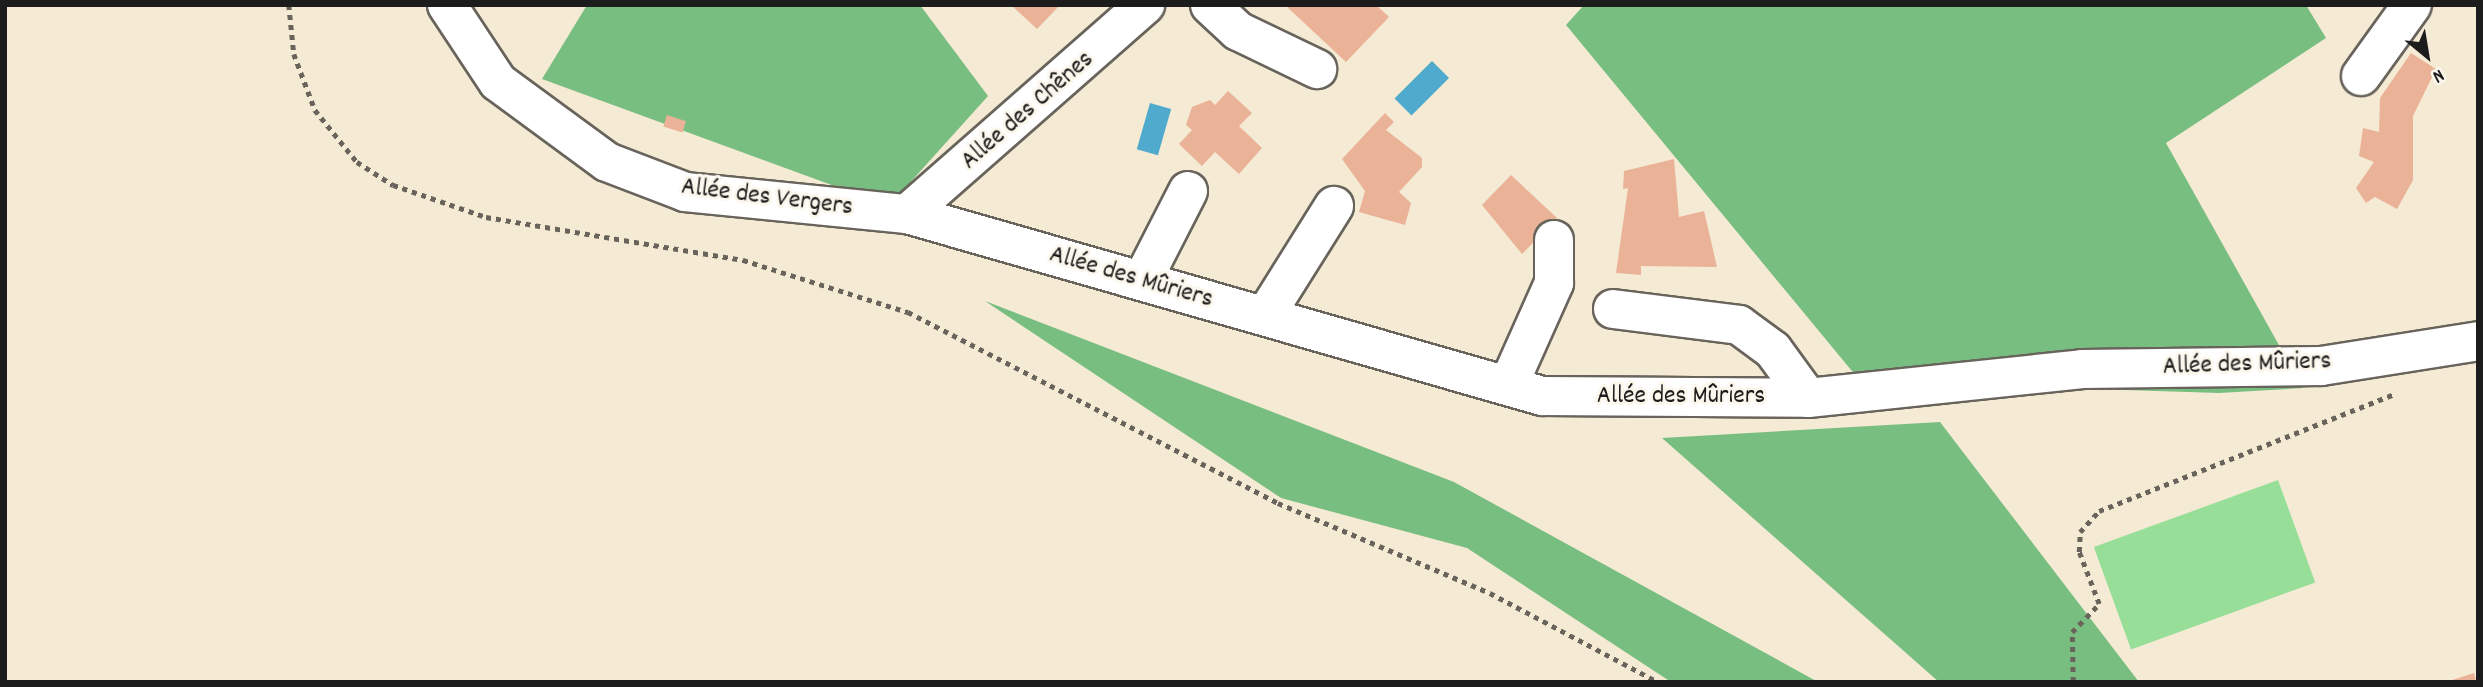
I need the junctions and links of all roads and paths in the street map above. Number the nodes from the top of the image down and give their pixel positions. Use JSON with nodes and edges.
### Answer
{"nodes":[{"id":1,"x":289,"y":5,"type":"edge"},
{"id":2,"x":447,"y":5,"type":"edge"},
{"id":3,"x":1145,"y":5,"type":"edge"},
{"id":4,"x":1210,"y":5,"type":"edge"},
{"id":5,"x":2412,"y":5,"type":"edge"},
{"id":6,"x":1317,"y":69,"type":"dead end"},
{"id":7,"x":2361,"y":76,"type":"dead end"},
{"id":8,"x":1188,"y":191,"type":"dead end"},
{"id":9,"x":1334,"y":206,"type":"dead end"},
{"id":10,"x":907,"y":214,"type":"junction"},
{"id":11,"x":1554,"y":240,"type":"dead end"},
{"id":12,"x":1142,"y":281,"type":"junction"},
{"id":13,"x":1613,"y":309,"type":"dead end"},
{"id":14,"x":1265,"y":316,"type":"junction"},
{"id":15,"x":2478,"y":341,"type":"edge"},
{"id":16,"x":1507,"y":386,"type":"junction"},
{"id":17,"x":2401,"y":391,"type":"dead end"},
{"id":18,"x":1808,"y":398,"type":"junction"},
{"id":19,"x":1658,"y":682,"type":"edge"},
{"id":20,"x":2073,"y":682,"type":"edge"}],
"edges":[{"from":1,"to":19,"type":"path"},
{"from":2,"to":10,"type":"street","name":"Allée des Vergers"},
{"from":3,"to":10,"type":"street","name":"Allée des Chênes"},
{"from":4,"to":6,"type":"street"},
{"from":5,"to":7,"type":"street"},
{"from":8,"to":12,"type":"street"},
{"from":9,"to":14,"type":"street"},
{"from":10,"to":12,"type":"street","name":"Allée des Mûriers"},
{"from":11,"to":16,"type":"street"},
{"from":12,"to":14,"type":"street","name":"Allée des Mûriers"},
{"from":13,"to":18,"type":"street"},
{"from":14,"to":16,"type":"street","name":"Allée des Mûriers"},
{"from":15,"to":18,"type":"street","name":"Allée des Mûriers"},
{"from":16,"to":18,"type":"street","name":"Allée des Mûriers"},
{"from":17,"to":20,"type":"path"}]}
